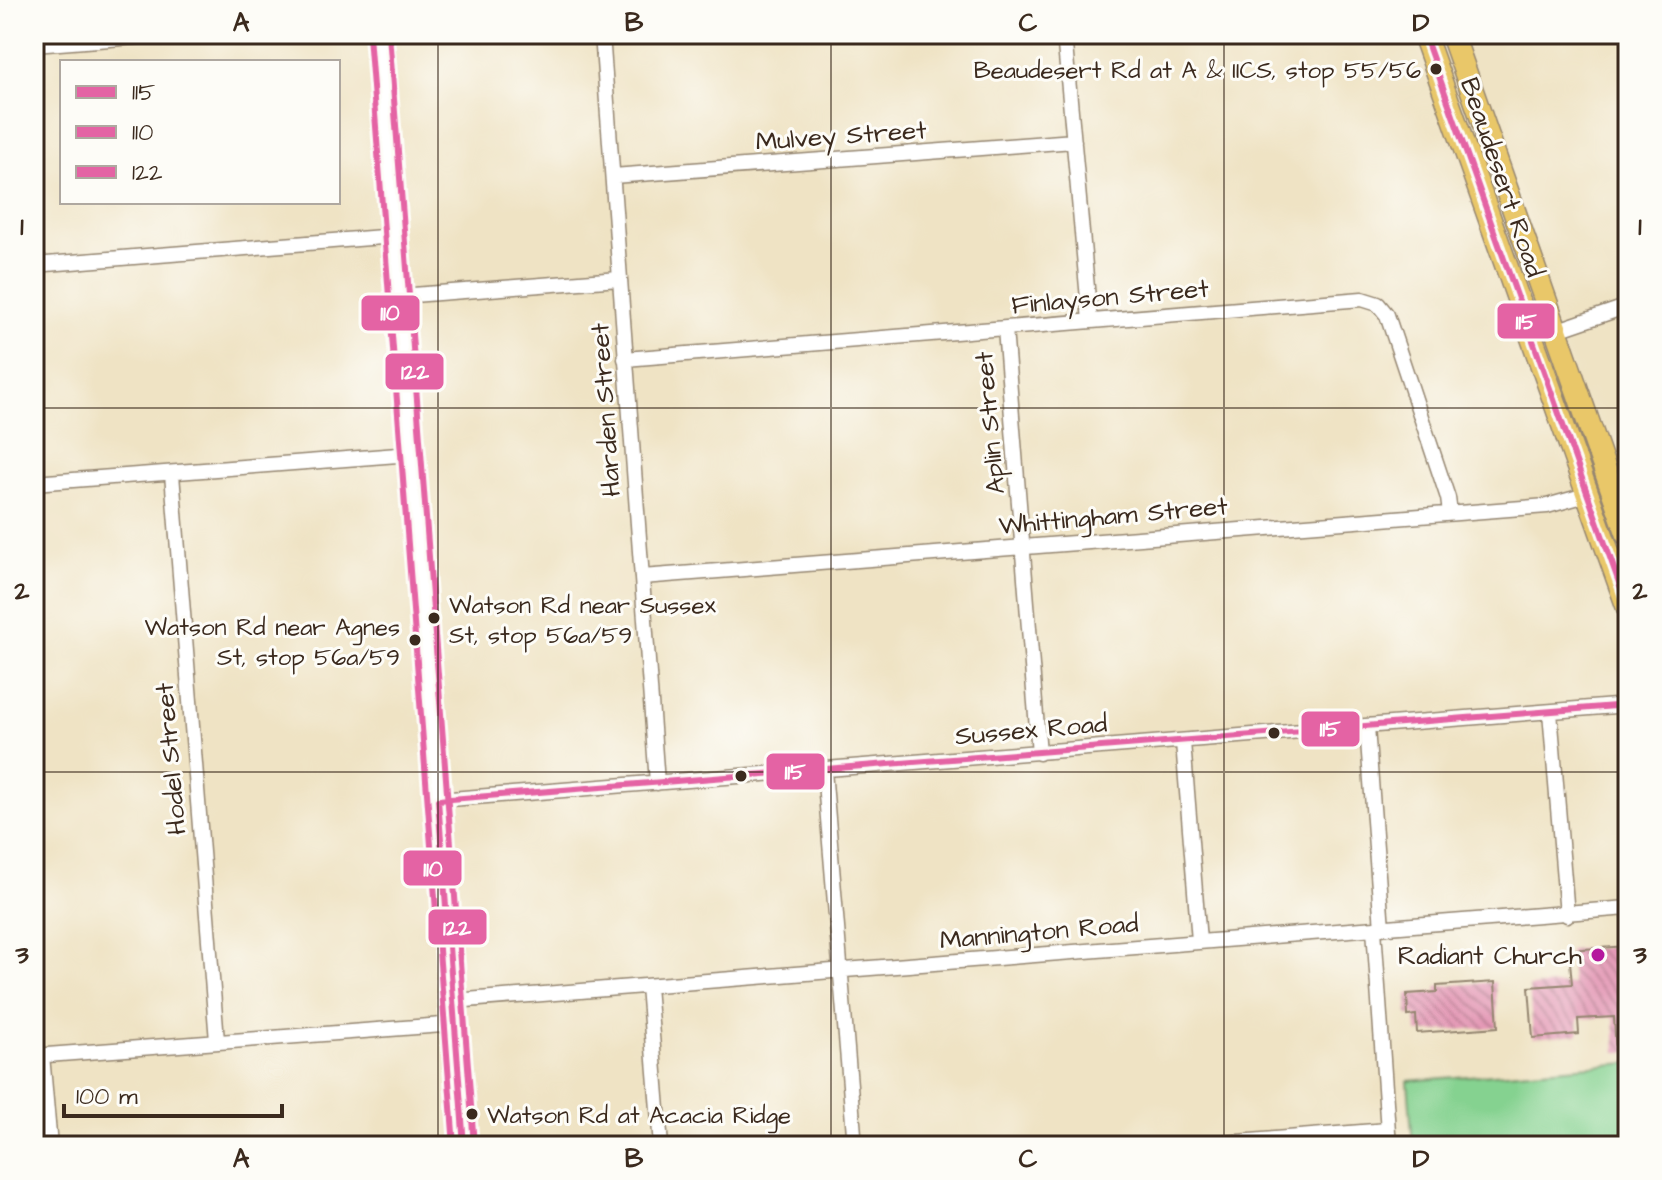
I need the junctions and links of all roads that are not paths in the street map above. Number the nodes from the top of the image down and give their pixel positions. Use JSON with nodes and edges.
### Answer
{"nodes":[{"id":1,"x":173,"y":34,"type":"edge"},
{"id":2,"x":379,"y":34,"type":"edge"},
{"id":3,"x":602,"y":34,"type":"edge"},
{"id":4,"x":1064,"y":34,"type":"edge"},
{"id":5,"x":1424,"y":34,"type":"edge"},
{"id":6,"x":1452,"y":34,"type":"edge"},
{"id":7,"x":34,"y":45,"type":"edge"},
{"id":8,"x":1074,"y":141,"type":"junction"},
{"id":9,"x":613,"y":176,"type":"junction"},
{"id":10,"x":395,"y":236,"type":"junction"},
{"id":11,"x":34,"y":265,"type":"edge"},
{"id":12,"x":619,"y":279,"type":"junction"},
{"id":13,"x":400,"y":296,"type":"junction"},
{"id":14,"x":1628,"y":306,"type":"edge"},
{"id":15,"x":1090,"y":321,"type":"junction"},
{"id":16,"x":1005,"y":329,"type":"junction"},
{"id":17,"x":1555,"y":331,"type":"junction"},
{"id":18,"x":625,"y":359,"type":"junction"},
{"id":19,"x":411,"y":454,"type":"junction"},
{"id":20,"x":172,"y":474,"type":"junction"},
{"id":21,"x":34,"y":483,"type":"edge"},
{"id":22,"x":1586,"y":495,"type":"junction"},
{"id":23,"x":1450,"y":513,"type":"junction"},
{"id":24,"x":1628,"y":535,"type":"edge"},
{"id":25,"x":1024,"y":547,"type":"junction"},
{"id":26,"x":642,"y":577,"type":"junction"},
{"id":27,"x":1628,"y":608,"type":"edge"},
{"id":28,"x":1628,"y":705,"type":"edge"},
{"id":29,"x":1550,"y":712,"type":"junction"},
{"id":30,"x":1367,"y":727,"type":"junction"},
{"id":31,"x":1183,"y":742,"type":"junction"},
{"id":32,"x":1039,"y":753,"type":"junction"},
{"id":33,"x":824,"y":770,"type":"junction"},
{"id":34,"x":657,"y":783,"type":"junction"},
{"id":35,"x":438,"y":800,"type":"junction"},
{"id":36,"x":1628,"y":908,"type":"edge"},
{"id":37,"x":1567,"y":915,"type":"junction"},
{"id":38,"x":1378,"y":929,"type":"junction"},
{"id":39,"x":1199,"y":941,"type":"junction"},
{"id":40,"x":840,"y":972,"type":"junction"},
{"id":41,"x":648,"y":986,"type":"junction"},
{"id":42,"x":454,"y":1001,"type":"junction"},
{"id":43,"x":456,"y":1024,"type":"junction"},
{"id":44,"x":217,"y":1041,"type":"junction"},
{"id":45,"x":38,"y":1055,"type":"edge"},
{"id":46,"x":1387,"y":1130,"type":"junction"},
{"id":47,"x":50,"y":1146,"type":"edge"},
{"id":48,"x":464,"y":1146,"type":"edge"},
{"id":49,"x":661,"y":1146,"type":"edge"},
{"id":50,"x":855,"y":1146,"type":"edge"},
{"id":51,"x":1187,"y":1146,"type":"edge"},
{"id":52,"x":1389,"y":1146,"type":"edge"}],
"edges":[{"from":1,"to":7,"type":"street"},
{"from":2,"to":10,"type":"street"},
{"from":3,"to":9,"type":"street","name":"Harden Street"},
{"from":4,"to":8,"type":"street"},
{"from":5,"to":22,"type":"highway","name":"Beaudesert Road"},
{"from":6,"to":17,"type":"highway","name":"Beaudesert Road"},
{"from":8,"to":9,"type":"street","name":"Mulvey Street"},
{"from":8,"to":15,"type":"street"},
{"from":9,"to":12,"type":"street","name":"Harden Street"},
{"from":10,"to":11,"type":"street"},
{"from":10,"to":13,"type":"street"},
{"from":12,"to":13,"type":"street"},
{"from":12,"to":18,"type":"street","name":"Harden Street"},
{"from":13,"to":19,"type":"street"},
{"from":14,"to":17,"type":"street"},
{"from":15,"to":16,"type":"street","name":"Finlayson Street"},
{"from":15,"to":23,"type":"street","name":"Finlayson Street"},
{"from":16,"to":18,"type":"street","name":"Finlayson Street"},
{"from":16,"to":25,"type":"street","name":"Aplin Street"},
{"from":17,"to":24,"type":"highway","name":"Beaudesert Road"},
{"from":18,"to":26,"type":"street","name":"Harden Street"},
{"from":19,"to":20,"type":"street"},
{"from":19,"to":35,"type":"street"},
{"from":20,"to":21,"type":"street"},
{"from":20,"to":44,"type":"street","name":"Hodel Street"},
{"from":22,"to":23,"type":"street","name":"Whittingham Street"},
{"from":22,"to":27,"type":"highway","name":"Beaudesert Road"},
{"from":23,"to":25,"type":"street","name":"Whittingham Street"},
{"from":25,"to":26,"type":"street","name":"Whittingham Street"},
{"from":25,"to":32,"type":"street","name":"Aplin Street"},
{"from":26,"to":34,"type":"street","name":"Harden Street"},
{"from":28,"to":29,"type":"street","name":"Sussex Road"},
{"from":29,"to":30,"type":"street","name":"Sussex Road"},
{"from":29,"to":37,"type":"street"},
{"from":30,"to":31,"type":"street","name":"Sussex Road"},
{"from":30,"to":38,"type":"street"},
{"from":31,"to":32,"type":"street","name":"Sussex Road"},
{"from":31,"to":39,"type":"street"},
{"from":32,"to":33,"type":"street","name":"Sussex Road"},
{"from":33,"to":34,"type":"street","name":"Sussex Road"},
{"from":33,"to":40,"type":"street"},
{"from":34,"to":35,"type":"street","name":"Sussex Road"},
{"from":35,"to":42,"type":"street"},
{"from":36,"to":37,"type":"street","name":"Mannington Road"},
{"from":37,"to":38,"type":"street","name":"Mannington Road"},
{"from":38,"to":39,"type":"street","name":"Mannington Road"},
{"from":38,"to":46,"type":"street"},
{"from":39,"to":40,"type":"street","name":"Mannington Road"},
{"from":40,"to":41,"type":"street","name":"Mannington Road"},
{"from":40,"to":50,"type":"street"},
{"from":41,"to":42,"type":"street","name":"Mannington Road"},
{"from":41,"to":49,"type":"street"},
{"from":42,"to":43,"type":"street"},
{"from":43,"to":44,"type":"street"},
{"from":43,"to":48,"type":"street"},
{"from":44,"to":45,"type":"street"},
{"from":45,"to":47,"type":"street"},
{"from":46,"to":51,"type":"street"},
{"from":46,"to":52,"type":"street"}]}
